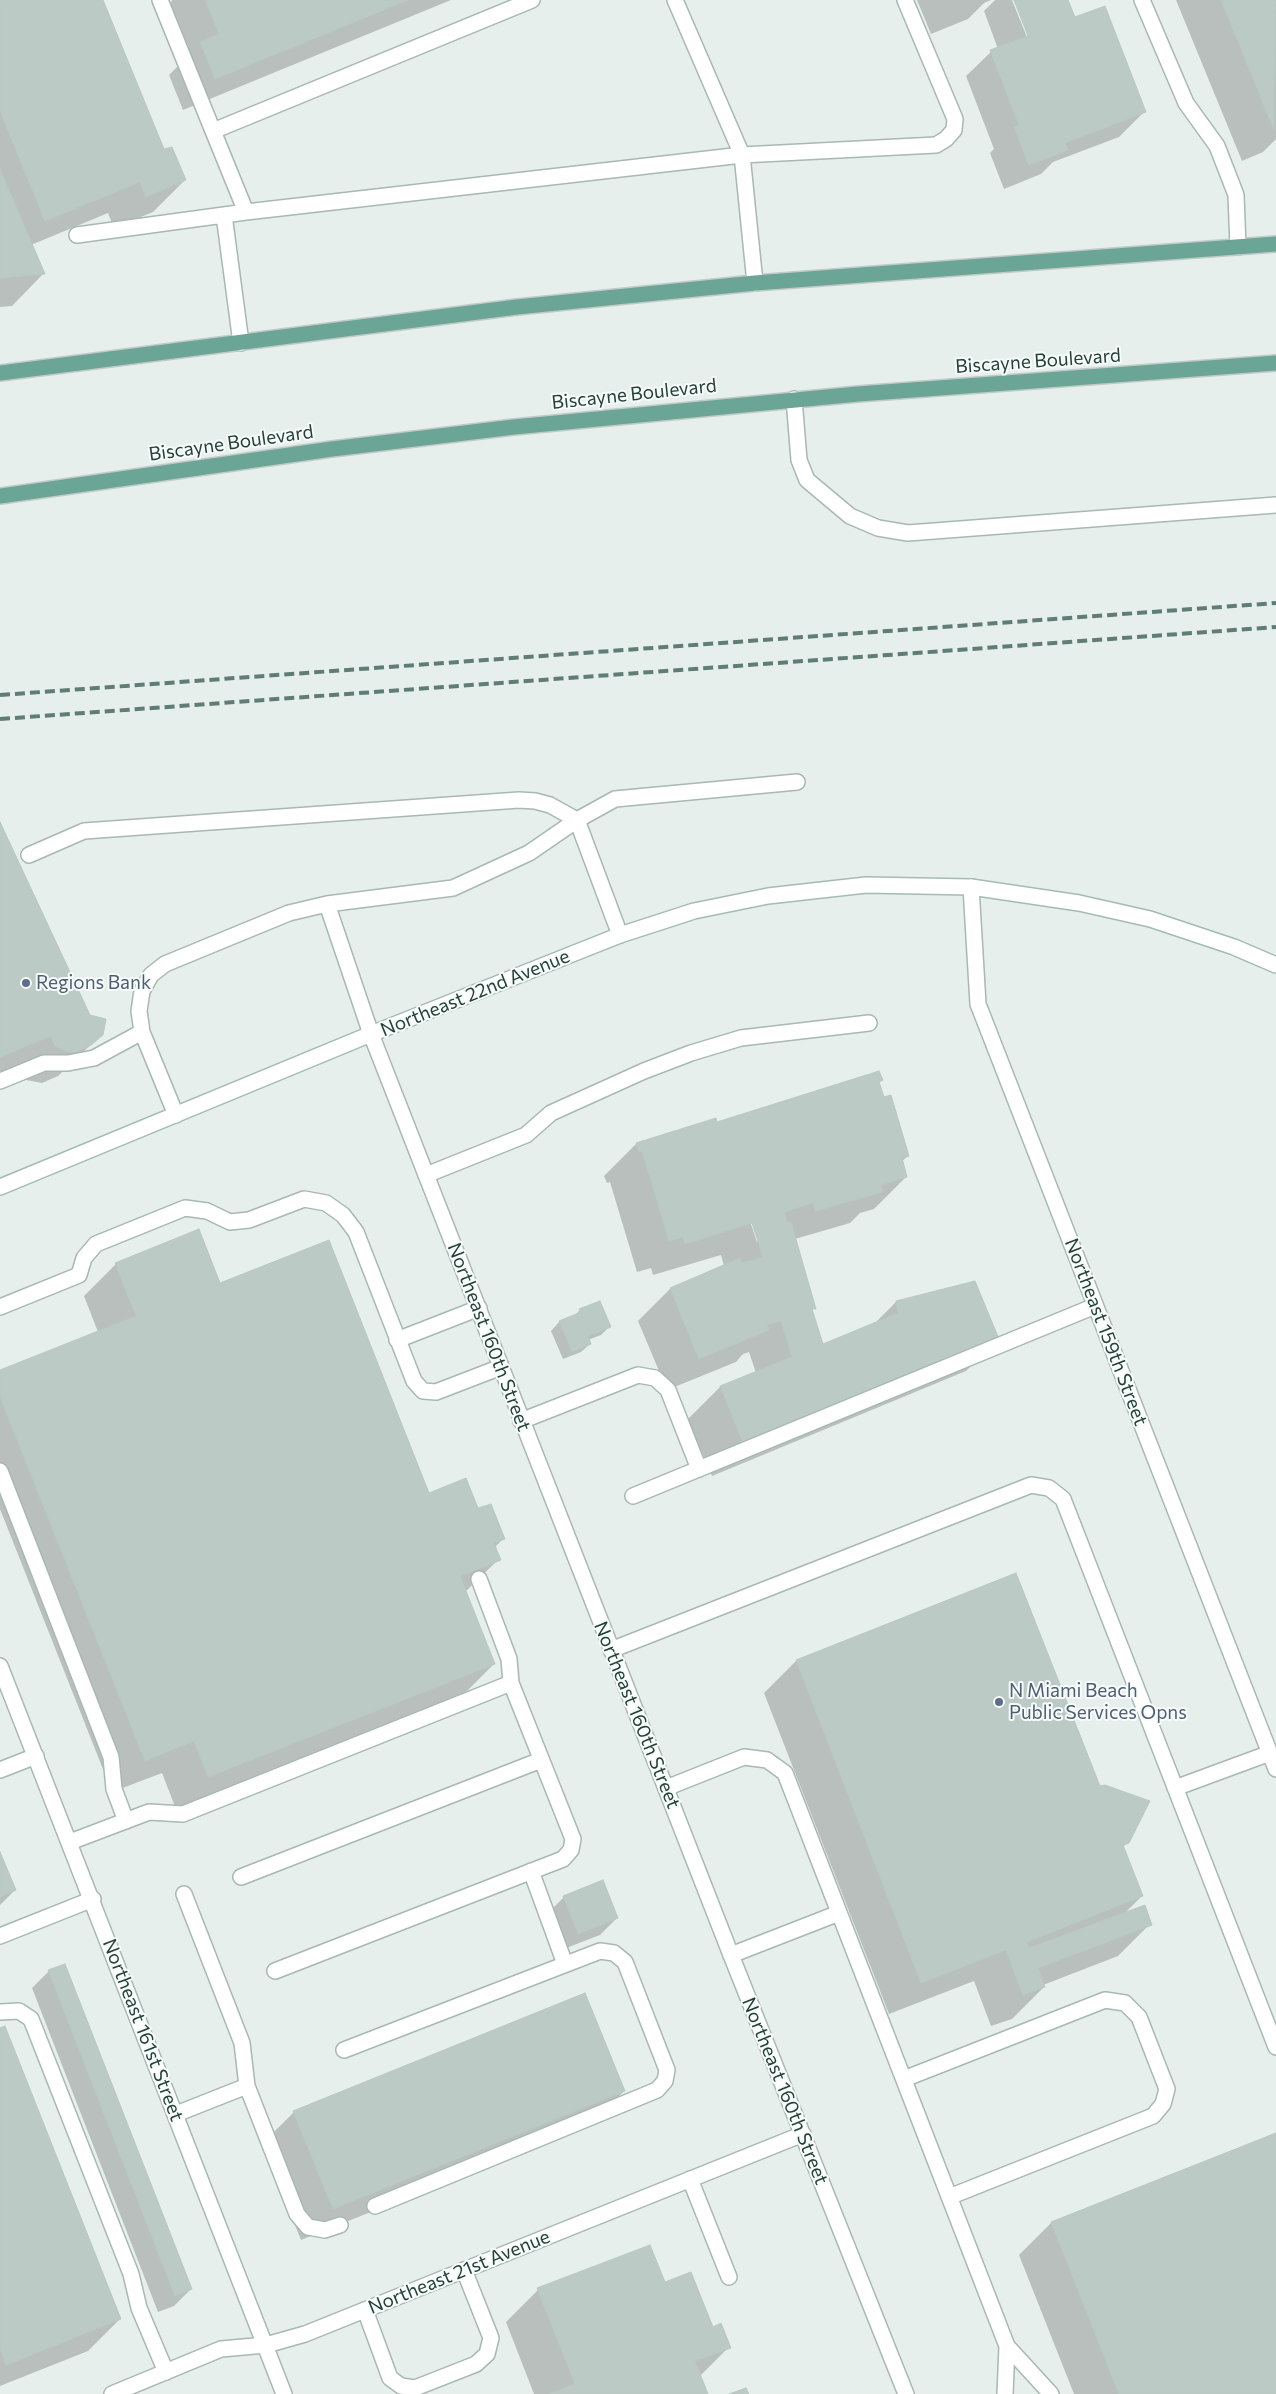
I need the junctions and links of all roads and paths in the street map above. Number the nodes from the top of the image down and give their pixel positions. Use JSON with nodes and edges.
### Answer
{"nodes":[{"id":1,"x":160,"y":0,"type":"edge"},
{"id":2,"x":532,"y":0,"type":"edge"},
{"id":3,"x":675,"y":0,"type":"edge"},
{"id":4,"x":905,"y":0,"type":"edge"},
{"id":5,"x":1142,"y":0,"type":"edge"},
{"id":6,"x":213,"y":131,"type":"junction"},
{"id":7,"x":742,"y":154,"type":"junction"},
{"id":8,"x":246,"y":212,"type":"junction"},
{"id":9,"x":224,"y":215,"type":"junction"},
{"id":10,"x":77,"y":235,"type":"dead end"},
{"id":11,"x":1276,"y":244,"type":"edge"},
{"id":12,"x":1238,"y":247,"type":"junction"},
{"id":13,"x":755,"y":283,"type":"junction"},
{"id":14,"x":241,"y":343,"type":"junction"},
{"id":15,"x":1276,"y":364,"type":"edge"},
{"id":16,"x":0,"y":373,"type":"edge"},
{"id":17,"x":794,"y":399,"type":"junction"},
{"id":18,"x":0,"y":496,"type":"edge"},
{"id":19,"x":1276,"y":504,"type":"edge"},
{"id":20,"x":797,"y":782,"type":"dead end"},
{"id":21,"x":577,"y":820,"type":"junction"},
{"id":22,"x":29,"y":855,"type":"dead end"},
{"id":23,"x":971,"y":887,"type":"junction"},
{"id":24,"x":327,"y":904,"type":"junction"},
{"id":25,"x":620,"y":935,"type":"junction"},
{"id":26,"x":1276,"y":965,"type":"edge"},
{"id":27,"x":869,"y":1023,"type":"dead end"},
{"id":28,"x":142,"y":1032,"type":"junction"},
{"id":29,"x":371,"y":1034,"type":"junction"},
{"id":30,"x":0,"y":1081,"type":"edge"},
{"id":31,"x":176,"y":1115,"type":"junction"},
{"id":32,"x":426,"y":1175,"type":"junction"},
{"id":33,"x":0,"y":1187,"type":"edge"},
{"id":34,"x":1095,"y":1306,"type":"junction"},
{"id":35,"x":0,"y":1307,"type":"edge"},
{"id":36,"x":479,"y":1308,"type":"junction"},
{"id":37,"x":397,"y":1340,"type":"junction"},
{"id":38,"x":501,"y":1367,"type":"junction"},
{"id":39,"x":521,"y":1421,"type":"junction"},
{"id":40,"x":699,"y":1469,"type":"junction"},
{"id":41,"x":0,"y":1472,"type":"edge"},
{"id":42,"x":633,"y":1496,"type":"dead end"},
{"id":43,"x":479,"y":1579,"type":"dead end"},
{"id":44,"x":611,"y":1650,"type":"junction"},
{"id":45,"x":0,"y":1666,"type":"edge"},
{"id":46,"x":511,"y":1683,"type":"junction"},
{"id":47,"x":1270,"y":1753,"type":"junction"},
{"id":48,"x":36,"y":1756,"type":"junction"},
{"id":49,"x":541,"y":1760,"type":"junction"},
{"id":50,"x":1276,"y":1769,"type":"edge"},
{"id":51,"x":0,"y":1770,"type":"edge"},
{"id":52,"x":666,"y":1788,"type":"junction"},
{"id":53,"x":1176,"y":1788,"type":"junction"},
{"id":54,"x":126,"y":1821,"type":"junction"},
{"id":55,"x":70,"y":1842,"type":"junction"},
{"id":56,"x":531,"y":1871,"type":"junction"},
{"id":57,"x":241,"y":1877,"type":"dead end"},
{"id":58,"x":184,"y":1894,"type":"dead end"},
{"id":59,"x":92,"y":1899,"type":"junction"},
{"id":60,"x":839,"y":1913,"type":"junction"},
{"id":61,"x":0,"y":1936,"type":"edge"},
{"id":62,"x":731,"y":1955,"type":"junction"},
{"id":63,"x":565,"y":1964,"type":"junction"},
{"id":64,"x":275,"y":1971,"type":"dead end"},
{"id":65,"x":0,"y":2012,"type":"edge"},
{"id":66,"x":1276,"y":2047,"type":"edge"},
{"id":67,"x":344,"y":2050,"type":"dead end"},
{"id":68,"x":904,"y":2079,"type":"junction"},
{"id":69,"x":247,"y":2086,"type":"junction"},
{"id":70,"x":176,"y":2114,"type":"junction"},
{"id":71,"x":802,"y":2134,"type":"junction"},
{"id":72,"x":690,"y":2179,"type":"junction"},
{"id":73,"x":950,"y":2197,"type":"junction"},
{"id":74,"x":375,"y":2206,"type":"dead end"},
{"id":75,"x":340,"y":2226,"type":"dead end"},
{"id":76,"x":464,"y":2270,"type":"junction"},
{"id":77,"x":728,"y":2276,"type":"dead end"},
{"id":78,"x":365,"y":2310,"type":"junction"},
{"id":79,"x":266,"y":2345,"type":"junction"},
{"id":80,"x":1007,"y":2346,"type":"junction"},
{"id":81,"x":166,"y":2372,"type":"junction"},
{"id":82,"x":128,"y":2391,"type":"edge"},
{"id":83,"x":112,"y":2394,"type":"edge"},
{"id":84,"x":284,"y":2394,"type":"edge"},
{"id":85,"x":906,"y":2394,"type":"edge"},
{"id":86,"x":1005,"y":2394,"type":"edge"},
{"id":87,"x":1051,"y":2394,"type":"edge"}],
"edges":[{"from":1,"to":6,"type":"street"},
{"from":2,"to":6,"type":"street"},
{"from":3,"to":7,"type":"street"},
{"from":4,"to":7,"type":"street"},
{"from":5,"to":12,"type":"street"},
{"from":6,"to":8,"type":"street"},
{"from":7,"to":8,"type":"street"},
{"from":7,"to":13,"type":"street"},
{"from":8,"to":9,"type":"street"},
{"from":9,"to":10,"type":"street"},
{"from":9,"to":14,"type":"street"},
{"from":11,"to":12,"type":"main road"},
{"from":12,"to":13,"type":"main road"},
{"from":13,"to":14,"type":"main road"},
{"from":14,"to":16,"type":"main road"},
{"from":15,"to":17,"type":"main road","name":"Biscayne Boulevard"},
{"from":17,"to":18,"type":"main road","name":"Biscayne Boulevard"},
{"from":17,"to":19,"type":"street"},
{"from":20,"to":21,"type":"street"},
{"from":21,"to":22,"type":"street"},
{"from":21,"to":24,"type":"street"},
{"from":21,"to":25,"type":"street"},
{"from":23,"to":25,"type":"street","name":"Northeast 22nd Avenue"},
{"from":23,"to":26,"type":"street","name":"Northeast 22nd Avenue"},
{"from":23,"to":34,"type":"street","name":"Northeast 159th Street"},
{"from":24,"to":28,"type":"street"},
{"from":24,"to":29,"type":"street","name":"Northeast 160th Street"},
{"from":25,"to":29,"type":"street","name":"Northeast 22nd Avenue"},
{"from":27,"to":32,"type":"street"},
{"from":28,"to":30,"type":"street"},
{"from":28,"to":31,"type":"street"},
{"from":29,"to":31,"type":"street","name":"Northeast 22nd Avenue"},
{"from":29,"to":32,"type":"street","name":"Northeast 160th Street"},
{"from":31,"to":33,"type":"street","name":"Northeast 22nd Avenue"},
{"from":32,"to":36,"type":"street","name":"Northeast 160th Street"},
{"from":34,"to":40,"type":"street"},
{"from":34,"to":47,"type":"street","name":"Northeast 159th Street"},
{"from":35,"to":37,"type":"street"},
{"from":36,"to":37,"type":"street"},
{"from":36,"to":38,"type":"street","name":"Northeast 160th Street"},
{"from":37,"to":38,"type":"street"},
{"from":38,"to":39,"type":"street","name":"Northeast 160th Street"},
{"from":39,"to":40,"type":"street"},
{"from":39,"to":44,"type":"street","name":"Northeast 160th Street"},
{"from":40,"to":42,"type":"street"},
{"from":41,"to":54,"type":"street"},
{"from":43,"to":46,"type":"street"},
{"from":44,"to":52,"type":"street","name":"Northeast 160th Street"},
{"from":44,"to":53,"type":"street"},
{"from":45,"to":48,"type":"street","name":"Northeast 161st Street"},
{"from":46,"to":49,"type":"street"},
{"from":46,"to":54,"type":"street"},
{"from":47,"to":50,"type":"street","name":"Northeast 159th Street"},
{"from":47,"to":53,"type":"street"},
{"from":48,"to":51,"type":"street"},
{"from":48,"to":55,"type":"street","name":"Northeast 161st Street"},
{"from":49,"to":56,"type":"street"},
{"from":49,"to":57,"type":"street"},
{"from":52,"to":60,"type":"street"},
{"from":52,"to":62,"type":"street","name":"Northeast 160th Street"},
{"from":53,"to":66,"type":"street"},
{"from":54,"to":55,"type":"street"},
{"from":55,"to":59,"type":"street","name":"Northeast 161st Street"},
{"from":56,"to":63,"type":"street"},
{"from":56,"to":64,"type":"street"},
{"from":58,"to":69,"type":"street"},
{"from":59,"to":61,"type":"street"},
{"from":59,"to":70,"type":"street","name":"Northeast 161st Street"},
{"from":60,"to":62,"type":"street"},
{"from":60,"to":68,"type":"street"},
{"from":62,"to":71,"type":"street","name":"Northeast 160th Street"},
{"from":63,"to":67,"type":"street"},
{"from":63,"to":74,"type":"street"},
{"from":65,"to":81,"type":"street"},
{"from":68,"to":73,"type":"street"},
{"from":68,"to":73,"type":"street"},
{"from":69,"to":70,"type":"street"},
{"from":69,"to":75,"type":"street"},
{"from":70,"to":79,"type":"street","name":"Northeast 161st Street"},
{"from":71,"to":72,"type":"street","name":"Northeast 21st Avenue"},
{"from":71,"to":85,"type":"street","name":"Northeast 160th Street"},
{"from":72,"to":76,"type":"street","name":"Northeast 21st Avenue"},
{"from":72,"to":77,"type":"street"},
{"from":73,"to":80,"type":"street"},
{"from":76,"to":78,"type":"street","name":"Northeast 21st Avenue"},
{"from":76,"to":78,"type":"street"},
{"from":78,"to":79,"type":"street","name":"Northeast 21st Avenue"},
{"from":79,"to":81,"type":"street","name":"Northeast 21st Avenue"},
{"from":79,"to":84,"type":"street","name":"Northeast 161st Street"},
{"from":80,"to":86,"type":"street"},
{"from":80,"to":87,"type":"street"},
{"from":81,"to":82,"type":"street","name":"Northeast 21st Avenue"},
{"from":82,"to":83,"type":"street","name":"Northeast 21st Avenue"}]}
